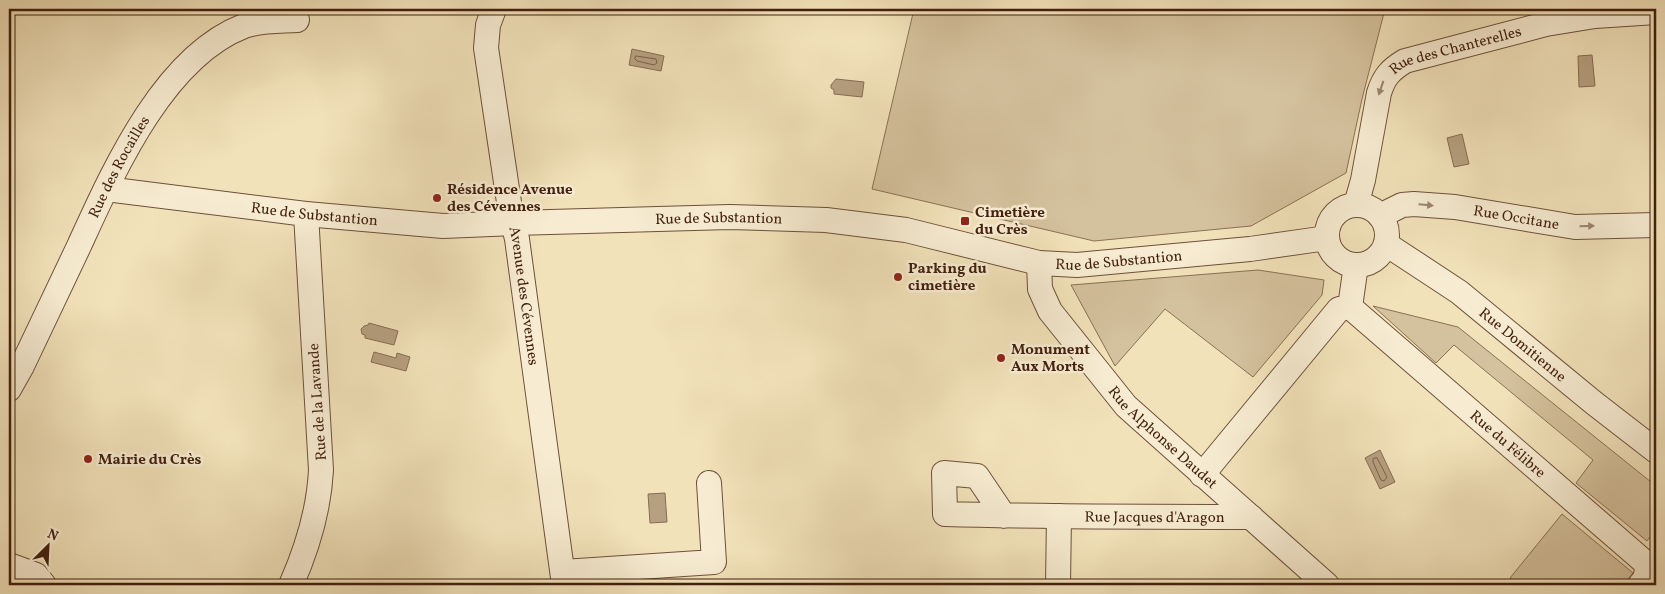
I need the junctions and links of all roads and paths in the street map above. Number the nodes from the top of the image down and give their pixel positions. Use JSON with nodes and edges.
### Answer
{"nodes":[{"id":1,"x":494,"y":9,"type":"edge"},
{"id":2,"x":1656,"y":12,"type":"edge"},
{"id":3,"x":297,"y":20,"type":"dead end"},
{"id":4,"x":106,"y":189,"type":"junction"},
{"id":5,"x":1356,"y":205,"type":"junction"},
{"id":6,"x":306,"y":214,"type":"junction"},
{"id":7,"x":1380,"y":216,"type":"junction"},
{"id":8,"x":514,"y":223,"type":"junction"},
{"id":9,"x":1656,"y":225,"type":"edge"},
{"id":10,"x":1326,"y":238,"type":"junction"},
{"id":11,"x":1386,"y":244,"type":"junction"},
{"id":12,"x":1039,"y":263,"type":"junction"},
{"id":13,"x":1356,"y":265,"type":"junction"},
{"id":14,"x":1350,"y":307,"type":"junction"},
{"id":15,"x":9,"y":389,"type":"edge"},
{"id":16,"x":1656,"y":451,"type":"edge"},
{"id":17,"x":1202,"y":475,"type":"junction"},
{"id":18,"x":709,"y":483,"type":"dead end"},
{"id":19,"x":1004,"y":516,"type":"dead end"},
{"id":20,"x":1059,"y":516,"type":"junction"},
{"id":21,"x":1251,"y":517,"type":"junction"},
{"id":22,"x":9,"y":565,"type":"edge"},
{"id":23,"x":564,"y":578,"type":"edge"},
{"id":24,"x":44,"y":585,"type":"edge"},
{"id":25,"x":291,"y":585,"type":"edge"},
{"id":26,"x":1058,"y":585,"type":"edge"},
{"id":27,"x":1327,"y":585,"type":"edge"},
{"id":28,"x":1640,"y":585,"type":"edge"}],
"edges":[{"from":1,"to":8,"type":"street","name":"Avenue des Cévennes"},
{"from":2,"to":5,"type":"street","name":"Rue des Chanterelles","one_way":true},
{"from":3,"to":4,"type":"street","name":"Rue des Rocailles"},
{"from":4,"to":6,"type":"street","name":"Rue de Substantion"},
{"from":4,"to":15,"type":"street","name":"Rue des Rocailles"},
{"from":5,"to":7,"type":"street"},
{"from":5,"to":10,"type":"street"},
{"from":6,"to":8,"type":"street","name":"Rue de Substantion"},
{"from":6,"to":25,"type":"street","name":"Rue de la Lavande"},
{"from":7,"to":9,"type":"street","name":"Rue Occitane","one_way":true},
{"from":7,"to":11,"type":"street"},
{"from":8,"to":12,"type":"street","name":"Rue de Substantion"},
{"from":8,"to":23,"type":"street","name":"Avenue des Cévennes"},
{"from":10,"to":12,"type":"street","name":"Rue de Substantion"},
{"from":10,"to":13,"type":"street"},
{"from":11,"to":13,"type":"street"},
{"from":11,"to":16,"type":"street","name":"Rue Domitienne"},
{"from":12,"to":17,"type":"street","name":"Rue Alphonse Daudet"},
{"from":13,"to":14,"type":"street"},
{"from":14,"to":17,"type":"street"},
{"from":14,"to":28,"type":"street","name":"Rue du Félibre"},
{"from":17,"to":21,"type":"street","name":"Rue Alphonse Daudet"},
{"from":18,"to":23,"type":"street"},
{"from":19,"to":20,"type":"street","name":"Rue Jacques d'Aragon"},
{"from":20,"to":21,"type":"street","name":"Rue Jacques d'Aragon"},
{"from":20,"to":26,"type":"street"},
{"from":21,"to":27,"type":"street","name":"Rue Alphonse Daudet"},
{"from":22,"to":24,"type":"street"}]}
